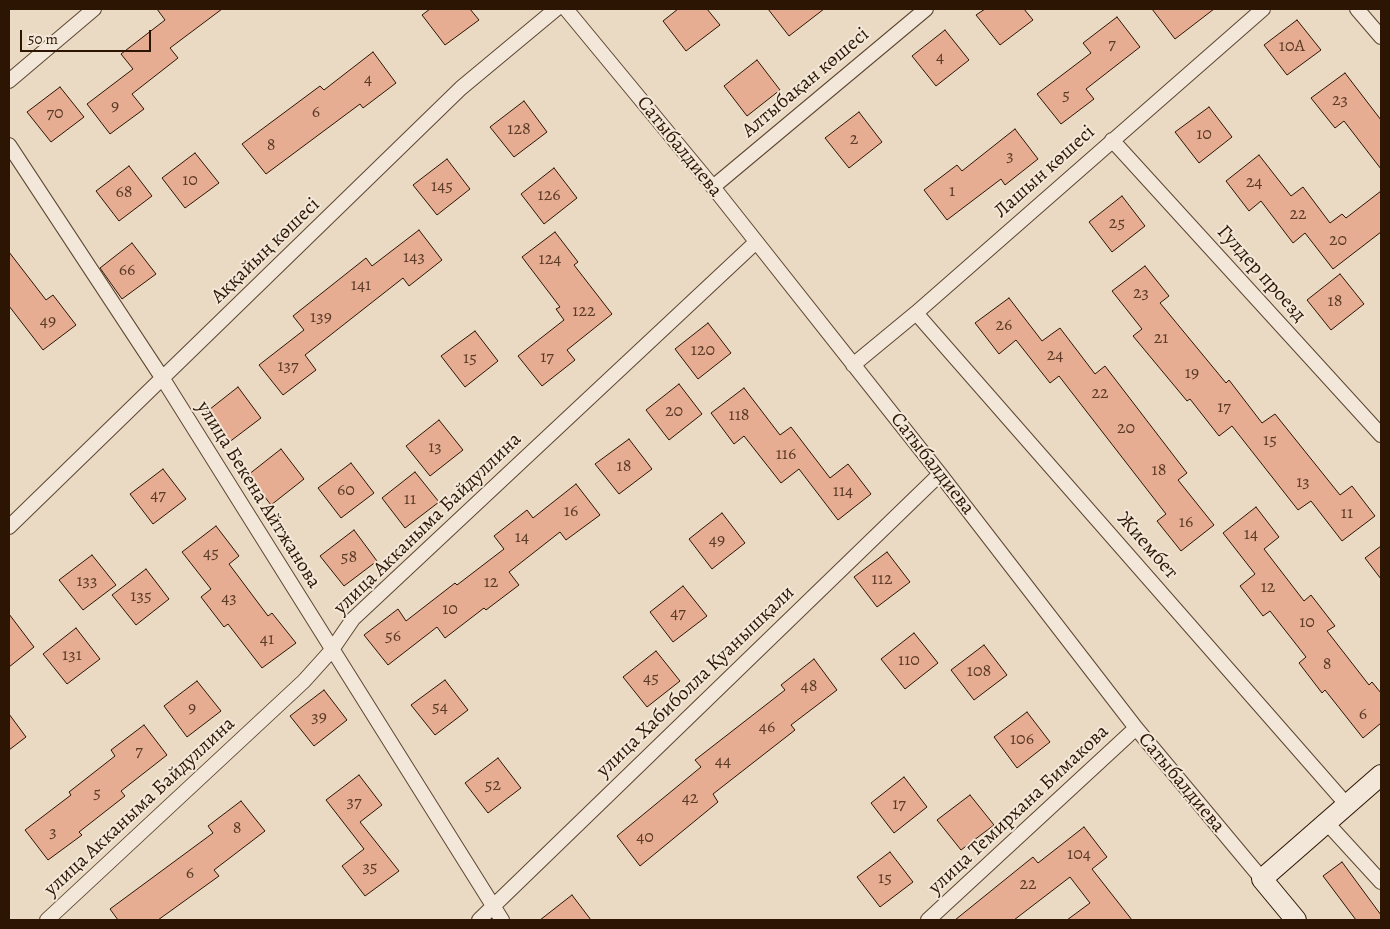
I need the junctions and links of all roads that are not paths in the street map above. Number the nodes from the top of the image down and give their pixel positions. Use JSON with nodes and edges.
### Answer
{"nodes":[{"id":1,"x":94,"y":9,"type":"edge"},
{"id":2,"x":556,"y":9,"type":"edge"},
{"id":3,"x":566,"y":9,"type":"edge"},
{"id":4,"x":926,"y":9,"type":"edge"},
{"id":5,"x":1264,"y":9,"type":"edge"},
{"id":6,"x":1357,"y":9,"type":"edge"},
{"id":7,"x":1381,"y":37,"type":"edge"},
{"id":8,"x":9,"y":80,"type":"edge"},
{"id":9,"x":1112,"y":140,"type":"junction"},
{"id":10,"x":9,"y":145,"type":"edge"},
{"id":11,"x":712,"y":187,"type":"junction"},
{"id":12,"x":755,"y":243,"type":"junction"},
{"id":13,"x":916,"y":313,"type":"junction"},
{"id":14,"x":853,"y":365,"type":"junction"},
{"id":15,"x":162,"y":379,"type":"junction"},
{"id":16,"x":1381,"y":435,"type":"edge"},
{"id":17,"x":940,"y":474,"type":"junction"},
{"id":18,"x":9,"y":526,"type":"edge"},
{"id":19,"x":331,"y":651,"type":"junction"},
{"id":20,"x":1136,"y":728,"type":"junction"},
{"id":21,"x":1381,"y":776,"type":"edge"},
{"id":22,"x":1347,"y":805,"type":"junction"},
{"id":23,"x":1327,"y":823,"type":"junction"},
{"id":24,"x":1262,"y":879,"type":"junction"},
{"id":25,"x":1381,"y":882,"type":"edge"},
{"id":26,"x":493,"y":905,"type":"junction"},
{"id":27,"x":47,"y":920,"type":"edge"},
{"id":28,"x":480,"y":920,"type":"edge"},
{"id":29,"x":502,"y":920,"type":"edge"},
{"id":30,"x":928,"y":920,"type":"edge"},
{"id":31,"x":1296,"y":920,"type":"edge"}],
"edges":[{"from":1,"to":8,"type":"street"},
{"from":2,"to":15,"type":"street","name":"Аққайың көшесі"},
{"from":3,"to":11,"type":"street","name":"Сатыбалдиева"},
{"from":4,"to":11,"type":"street","name":"Алтыбақан көшесі"},
{"from":5,"to":9,"type":"street","name":"Лашын көшесі"},
{"from":6,"to":7,"type":"street"},
{"from":9,"to":13,"type":"street","name":"Лашын көшесі"},
{"from":9,"to":16,"type":"street","name":"Гулдер проезд"},
{"from":10,"to":15,"type":"street","name":"улица Бекена Айтжанова"},
{"from":11,"to":12,"type":"street","name":"Сатыбалдиева"},
{"from":12,"to":14,"type":"street","name":"Сатыбалдиева"},
{"from":12,"to":19,"type":"street","name":"улица Акканыма Байдуллина"},
{"from":13,"to":14,"type":"street","name":"Лашын көшесі"},
{"from":13,"to":22,"type":"street","name":"Жиембет"},
{"from":14,"to":17,"type":"street","name":"Сатыбалдиева"},
{"from":15,"to":18,"type":"street","name":"Аққайың көшесі"},
{"from":15,"to":19,"type":"street","name":"улица Бекена Айтжанова"},
{"from":17,"to":20,"type":"street","name":"Сатыбалдиева"},
{"from":17,"to":26,"type":"street","name":"улица Хабиболла Қуанышқали"},
{"from":19,"to":26,"type":"street","name":"улица Бекена Айтжанова"},
{"from":19,"to":27,"type":"street","name":"улица Акканыма Байдуллина"},
{"from":20,"to":24,"type":"street","name":"Сатыбалдиева"},
{"from":20,"to":30,"type":"street","name":"улица Темирхана Бимакова"},
{"from":21,"to":22,"type":"street"},
{"from":22,"to":23,"type":"street"},
{"from":23,"to":24,"type":"street"},
{"from":23,"to":25,"type":"street"},
{"from":24,"to":31,"type":"street","name":"Сатыбалдиева"},
{"from":26,"to":28,"type":"street","name":"улица Хабиболла Қуанышқали"},
{"from":26,"to":29,"type":"street","name":"улица Бекена Айтжанова"}]}
